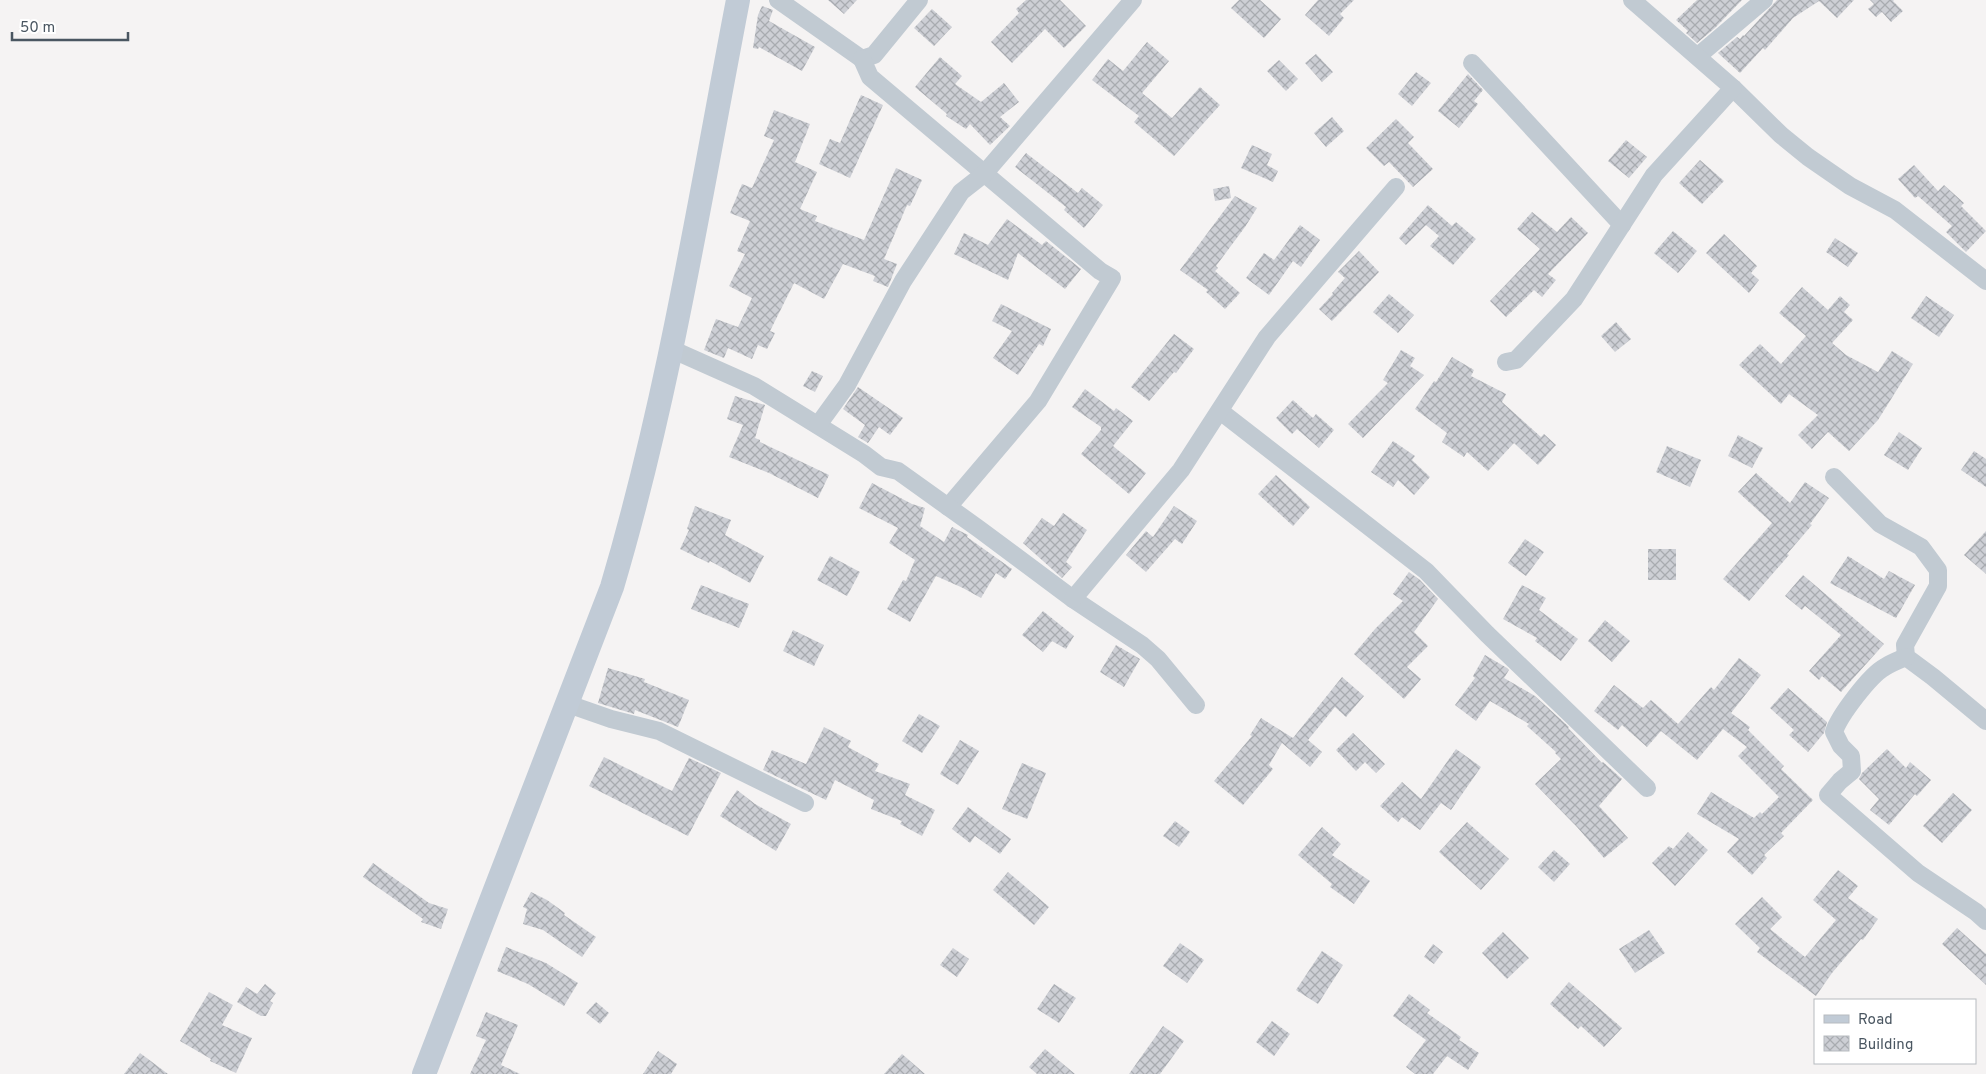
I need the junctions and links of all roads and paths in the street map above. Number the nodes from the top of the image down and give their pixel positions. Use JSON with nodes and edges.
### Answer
{"nodes":[{"id":1,"x":738,"y":0,"type":"edge"},
{"id":2,"x":778,"y":0,"type":"edge"},
{"id":3,"x":918,"y":0,"type":"edge"},
{"id":4,"x":1133,"y":0,"type":"edge"},
{"id":5,"x":1632,"y":0,"type":"edge"},
{"id":6,"x":1764,"y":0,"type":"edge"},
{"id":7,"x":1698,"y":56,"type":"junction"},
{"id":8,"x":862,"y":59,"type":"junction"},
{"id":9,"x":1472,"y":63,"type":"dead end"},
{"id":10,"x":1733,"y":88,"type":"junction"},
{"id":11,"x":984,"y":174,"type":"junction"},
{"id":12,"x":1396,"y":187,"type":"dead end"},
{"id":13,"x":1622,"y":225,"type":"junction"},
{"id":14,"x":1986,"y":281,"type":"edge"},
{"id":15,"x":671,"y":349,"type":"junction"},
{"id":16,"x":1506,"y":362,"type":"dead end"},
{"id":17,"x":1220,"y":411,"type":"junction"},
{"id":18,"x":818,"y":426,"type":"junction"},
{"id":19,"x":1834,"y":477,"type":"dead end"},
{"id":20,"x":948,"y":506,"type":"junction"},
{"id":21,"x":1073,"y":599,"type":"junction"},
{"id":22,"x":1906,"y":657,"type":"junction"},
{"id":23,"x":568,"y":704,"type":"junction"},
{"id":24,"x":1196,"y":705,"type":"dead end"},
{"id":25,"x":1986,"y":721,"type":"edge"},
{"id":26,"x":1647,"y":788,"type":"dead end"},
{"id":27,"x":805,"y":803,"type":"dead end"},
{"id":28,"x":1986,"y":921,"type":"edge"},
{"id":29,"x":424,"y":1074,"type":"edge"}],
"edges":[{"from":1,"to":15,"type":"main road"},
{"from":2,"to":8,"type":"street"},
{"from":3,"to":8,"type":"street"},
{"from":4,"to":11,"type":"street"},
{"from":5,"to":7,"type":"street"},
{"from":6,"to":7,"type":"street"},
{"from":7,"to":10,"type":"street"},
{"from":8,"to":11,"type":"street"},
{"from":9,"to":13,"type":"street"},
{"from":10,"to":13,"type":"street"},
{"from":10,"to":14,"type":"street"},
{"from":11,"to":18,"type":"street"},
{"from":11,"to":20,"type":"street"},
{"from":12,"to":17,"type":"street"},
{"from":13,"to":16,"type":"street"},
{"from":15,"to":18,"type":"street"},
{"from":15,"to":23,"type":"main road"},
{"from":17,"to":21,"type":"street"},
{"from":17,"to":26,"type":"street"},
{"from":18,"to":20,"type":"street"},
{"from":19,"to":22,"type":"street"},
{"from":20,"to":21,"type":"street"},
{"from":21,"to":24,"type":"street"},
{"from":22,"to":25,"type":"street"},
{"from":22,"to":28,"type":"street"},
{"from":23,"to":27,"type":"street"},
{"from":23,"to":29,"type":"main road"}]}
